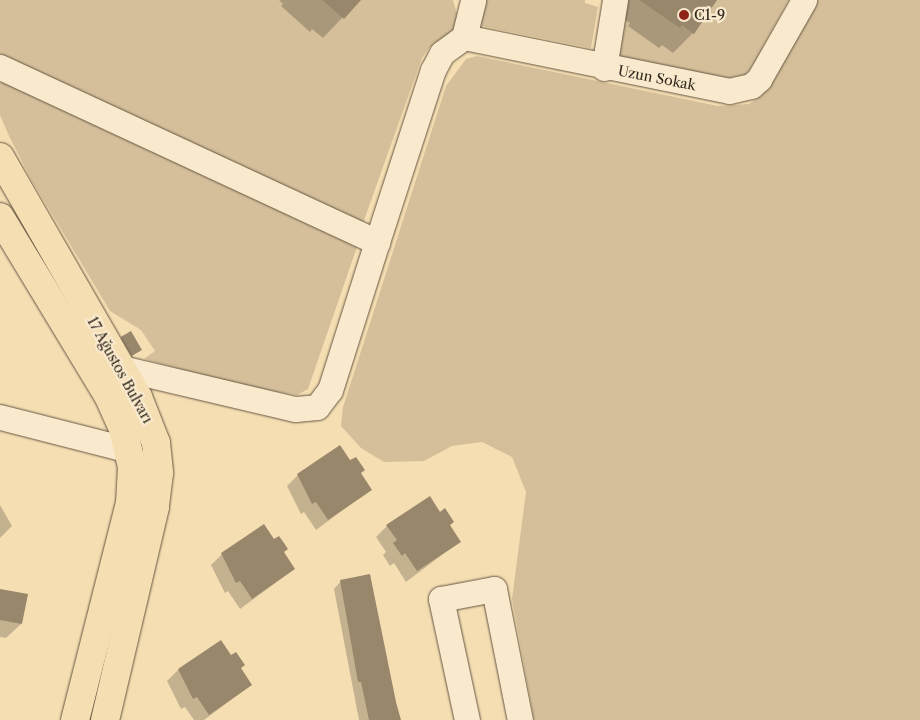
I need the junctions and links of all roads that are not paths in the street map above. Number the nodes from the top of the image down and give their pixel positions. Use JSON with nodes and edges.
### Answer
{"nodes":[{"id":1,"x":473,"y":0,"type":"edge"},
{"id":2,"x":615,"y":0,"type":"edge"},
{"id":3,"x":804,"y":0,"type":"edge"},
{"id":4,"x":464,"y":37,"type":"junction"},
{"id":5,"x":0,"y":67,"type":"edge"},
{"id":6,"x":604,"y":68,"type":"junction"},
{"id":7,"x":0,"y":157,"type":"edge"},
{"id":8,"x":0,"y":216,"type":"edge"},
{"id":9,"x":377,"y":242,"type":"junction"},
{"id":10,"x":121,"y":368,"type":"junction"},
{"id":11,"x":147,"y":416,"type":"junction"},
{"id":12,"x":0,"y":417,"type":"edge"},
{"id":13,"x":126,"y":439,"type":"junction"},
{"id":14,"x":75,"y":720,"type":"edge"},
{"id":15,"x":105,"y":720,"type":"edge"},
{"id":16,"x":467,"y":720,"type":"edge"},
{"id":17,"x":520,"y":720,"type":"edge"}],
"edges":[{"from":1,"to":4,"type":"street"},
{"from":2,"to":6,"type":"street"},
{"from":3,"to":6,"type":"street","name":"Uzun Sokak"},
{"from":4,"to":6,"type":"street","name":"Uzun Sokak"},
{"from":4,"to":9,"type":"street"},
{"from":5,"to":9,"type":"street"},
{"from":7,"to":10,"type":"main road","name":"17 Ağustos Bulvarı"},
{"from":8,"to":13,"type":"main road","name":"17 Ağustos Bulvarı"},
{"from":9,"to":10,"type":"street"},
{"from":10,"to":11,"type":"main road","name":"17 Ağustos Bulvarı"},
{"from":11,"to":13,"type":"street"},
{"from":11,"to":15,"type":"main road","name":"17 Ağustos Bulvarı"},
{"from":12,"to":13,"type":"street"},
{"from":13,"to":14,"type":"main road","name":"17 Ağustos Bulvarı"},
{"from":16,"to":17,"type":"street"}]}
